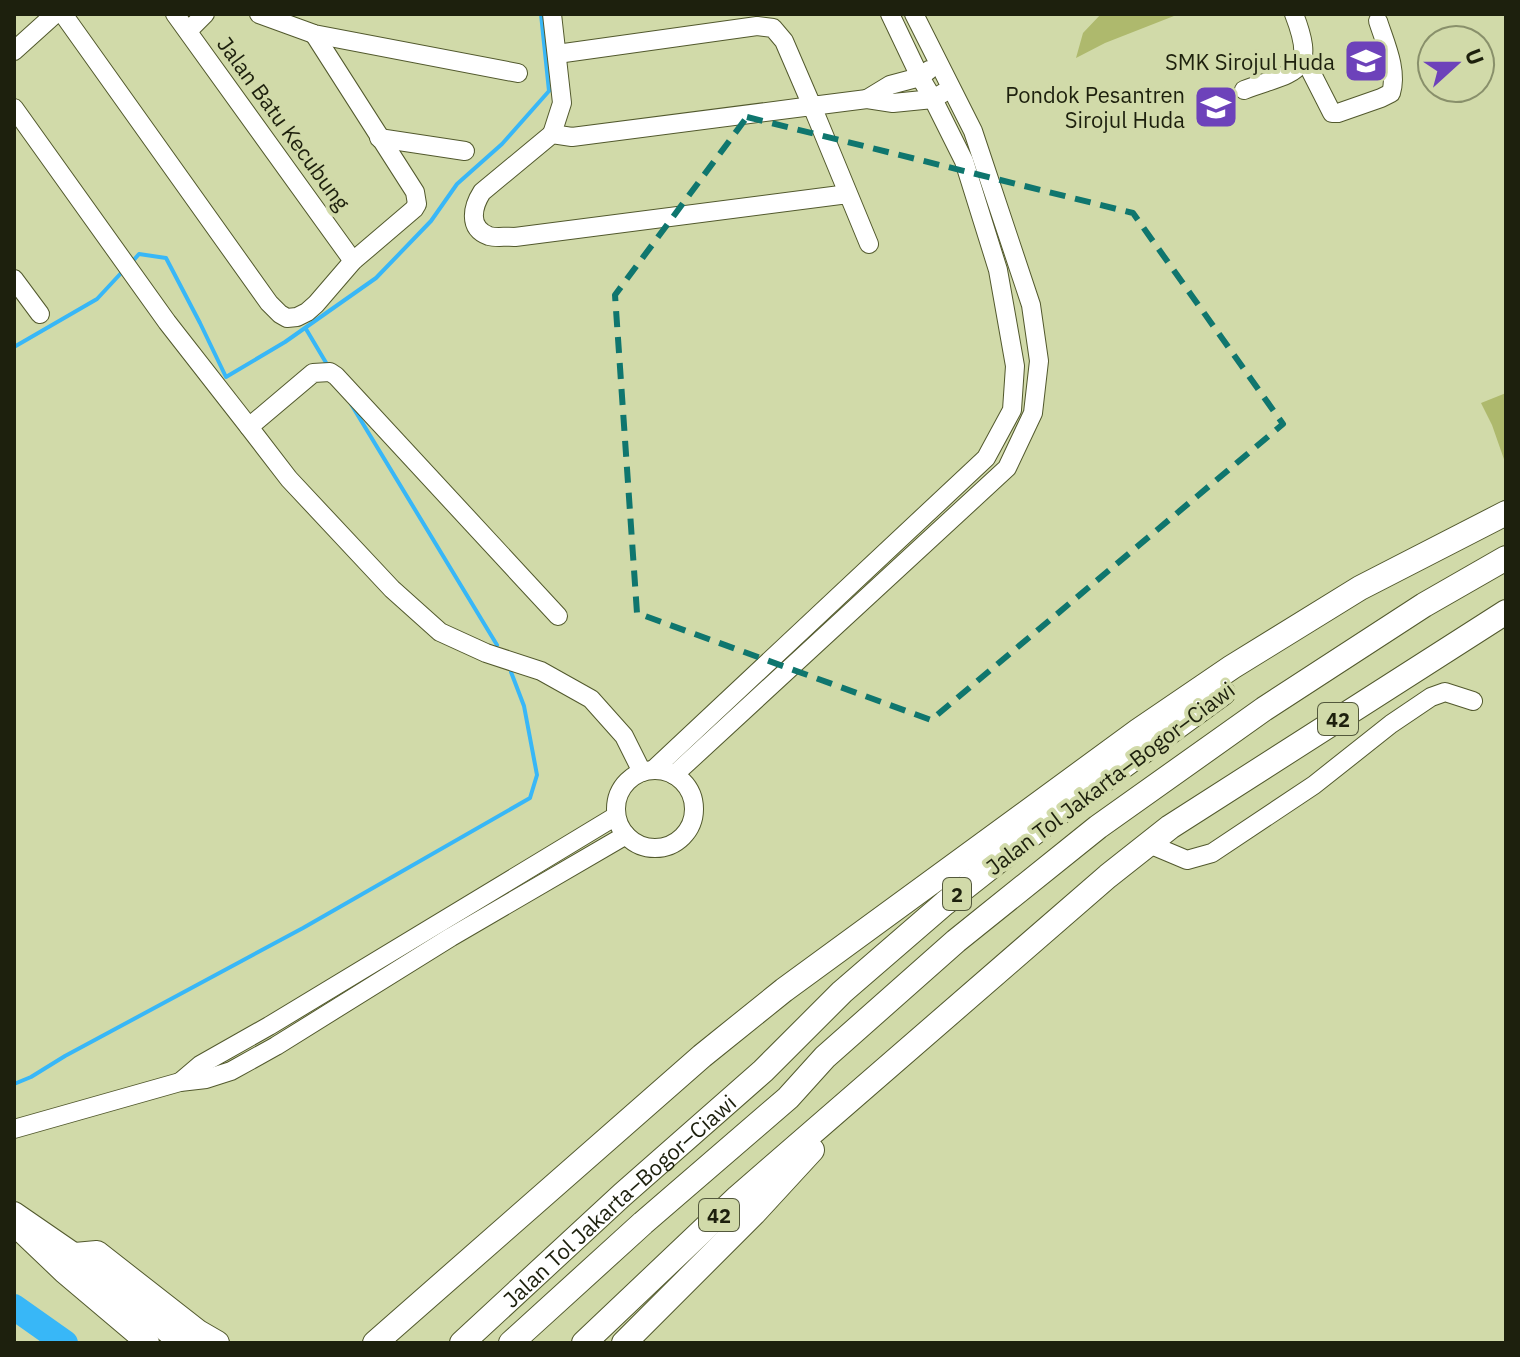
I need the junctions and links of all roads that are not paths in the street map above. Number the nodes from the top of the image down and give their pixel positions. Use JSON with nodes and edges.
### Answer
{"nodes":[{"id":1,"x":55,"y":14,"type":"edge"},
{"id":2,"x":63,"y":14,"type":"edge"},
{"id":3,"x":175,"y":14,"type":"edge"},
{"id":4,"x":205,"y":14,"type":"edge"},
{"id":5,"x":259,"y":14,"type":"edge"},
{"id":6,"x":552,"y":14,"type":"edge"},
{"id":7,"x":890,"y":14,"type":"edge"},
{"id":8,"x":914,"y":14,"type":"edge"},
{"id":9,"x":1294,"y":14,"type":"edge"},
{"id":10,"x":1378,"y":21,"type":"dead end"},
{"id":11,"x":188,"y":31,"type":"junction"},
{"id":12,"x":314,"y":34,"type":"junction"},
{"id":13,"x":14,"y":51,"type":"edge"},
{"id":14,"x":557,"y":54,"type":"junction"},
{"id":15,"x":1304,"y":58,"type":"junction"},
{"id":16,"x":938,"y":64,"type":"junction"},
{"id":17,"x":518,"y":73,"type":"dead end"},
{"id":18,"x":920,"y":77,"type":"junction"},
{"id":19,"x":952,"y":88,"type":"junction"},
{"id":20,"x":1244,"y":90,"type":"dead end"},
{"id":21,"x":867,"y":99,"type":"junction"},
{"id":22,"x":933,"y":99,"type":"junction"},
{"id":23,"x":812,"y":106,"type":"junction"},
{"id":24,"x":14,"y":108,"type":"edge"},
{"id":25,"x":552,"y":134,"type":"junction"},
{"id":26,"x":379,"y":138,"type":"junction"},
{"id":27,"x":465,"y":151,"type":"dead end"},
{"id":28,"x":848,"y":194,"type":"junction"},
{"id":29,"x":869,"y":244,"type":"dead end"},
{"id":30,"x":353,"y":261,"type":"junction"},
{"id":31,"x":14,"y":279,"type":"edge"},
{"id":32,"x":40,"y":314,"type":"dead end"},
{"id":33,"x":249,"y":427,"type":"junction"},
{"id":34,"x":938,"y":504,"type":"junction"},
{"id":35,"x":1506,"y":514,"type":"edge"},
{"id":36,"x":952,"y":519,"type":"junction"},
{"id":37,"x":1506,"y":558,"type":"edge"},
{"id":38,"x":1506,"y":612,"type":"edge"},
{"id":39,"x":558,"y":616,"type":"dead end"},
{"id":40,"x":1473,"y":701,"type":"dead end"},
{"id":41,"x":648,"y":771,"type":"junction"},
{"id":42,"x":674,"y":775,"type":"junction"},
{"id":43,"x":616,"y":816,"type":"junction"},
{"id":44,"x":1170,"y":827,"type":"junction"},
{"id":45,"x":626,"y":835,"type":"junction"},
{"id":46,"x":1149,"y":844,"type":"junction"},
{"id":47,"x":1182,"y":858,"type":"junction"},
{"id":48,"x":180,"y":1082,"type":"junction"},
{"id":49,"x":859,"y":1092,"type":"junction"},
{"id":50,"x":14,"y":1129,"type":"edge"},
{"id":51,"x":14,"y":1213,"type":"edge"},
{"id":52,"x":14,"y":1224,"type":"edge"},
{"id":53,"x":69,"y":1263,"type":"junction"},
{"id":54,"x":148,"y":1343,"type":"edge"},
{"id":55,"x":181,"y":1343,"type":"edge"},
{"id":56,"x":217,"y":1343,"type":"edge"},
{"id":57,"x":375,"y":1343,"type":"edge"},
{"id":58,"x":462,"y":1343,"type":"edge"},
{"id":59,"x":511,"y":1343,"type":"edge"},
{"id":60,"x":584,"y":1343,"type":"edge"},
{"id":61,"x":624,"y":1343,"type":"edge"}],
"edges":[{"from":1,"to":13,"type":"street"},
{"from":2,"to":30,"type":"street"},
{"from":3,"to":11,"type":"street","name":"Jalan Batu Kecubung"},
{"from":4,"to":11,"type":"street"},
{"from":5,"to":12,"type":"street"},
{"from":6,"to":14,"type":"street"},
{"from":7,"to":18,"type":"street"},
{"from":8,"to":16,"type":"street"},
{"from":9,"to":15,"type":"street"},
{"from":10,"to":15,"type":"street"},
{"from":11,"to":30,"type":"street","name":"Jalan Batu Kecubung"},
{"from":12,"to":17,"type":"street"},
{"from":12,"to":26,"type":"street"},
{"from":14,"to":23,"type":"street"},
{"from":14,"to":25,"type":"street"},
{"from":15,"to":20,"type":"street"},
{"from":16,"to":18,"type":"street"},
{"from":16,"to":19,"type":"street"},
{"from":18,"to":21,"type":"street"},
{"from":18,"to":22,"type":"street"},
{"from":19,"to":22,"type":"street"},
{"from":19,"to":36,"type":"street"},
{"from":21,"to":22,"type":"street"},
{"from":21,"to":23,"type":"street"},
{"from":22,"to":34,"type":"street"},
{"from":23,"to":25,"type":"street"},
{"from":23,"to":28,"type":"street"},
{"from":24,"to":33,"type":"street"},
{"from":25,"to":28,"type":"street"},
{"from":26,"to":27,"type":"street"},
{"from":26,"to":30,"type":"street"},
{"from":28,"to":29,"type":"street"},
{"from":31,"to":32,"type":"street"},
{"from":33,"to":39,"type":"street"},
{"from":33,"to":41,"type":"street"},
{"from":34,"to":36,"type":"street"},
{"from":34,"to":41,"type":"street"},
{"from":35,"to":57,"type":"highway"},
{"from":35,"to":58,"type":"highway","name":"Jalan Tol Jakarta–Bogor–Ciawi","number":"2"},
{"from":36,"to":42,"type":"street"},
{"from":37,"to":59,"type":"highway","name":"Jalan Tol Jakarta–Bogor–Ciawi","number":"2"},
{"from":38,"to":44,"type":"highway","number":"42"},
{"from":40,"to":47,"type":"street"},
{"from":41,"to":42,"type":"street"},
{"from":41,"to":43,"type":"street"},
{"from":42,"to":45,"type":"street"},
{"from":43,"to":45,"type":"street"},
{"from":43,"to":48,"type":"street"},
{"from":44,"to":46,"type":"highway","number":"42"},
{"from":44,"to":47,"type":"street"},
{"from":45,"to":48,"type":"street"},
{"from":46,"to":47,"type":"street"},
{"from":46,"to":49,"type":"highway","number":"42"},
{"from":48,"to":50,"type":"street"},
{"from":49,"to":60,"type":"highway","number":"42"},
{"from":49,"to":61,"type":"highway","number":"42"},
{"from":51,"to":53,"type":"main road"},
{"from":52,"to":53,"type":"main road"},
{"from":53,"to":54,"type":"main road"},
{"from":53,"to":55,"type":"main road"},
{"from":53,"to":56,"type":"highway"}]}
